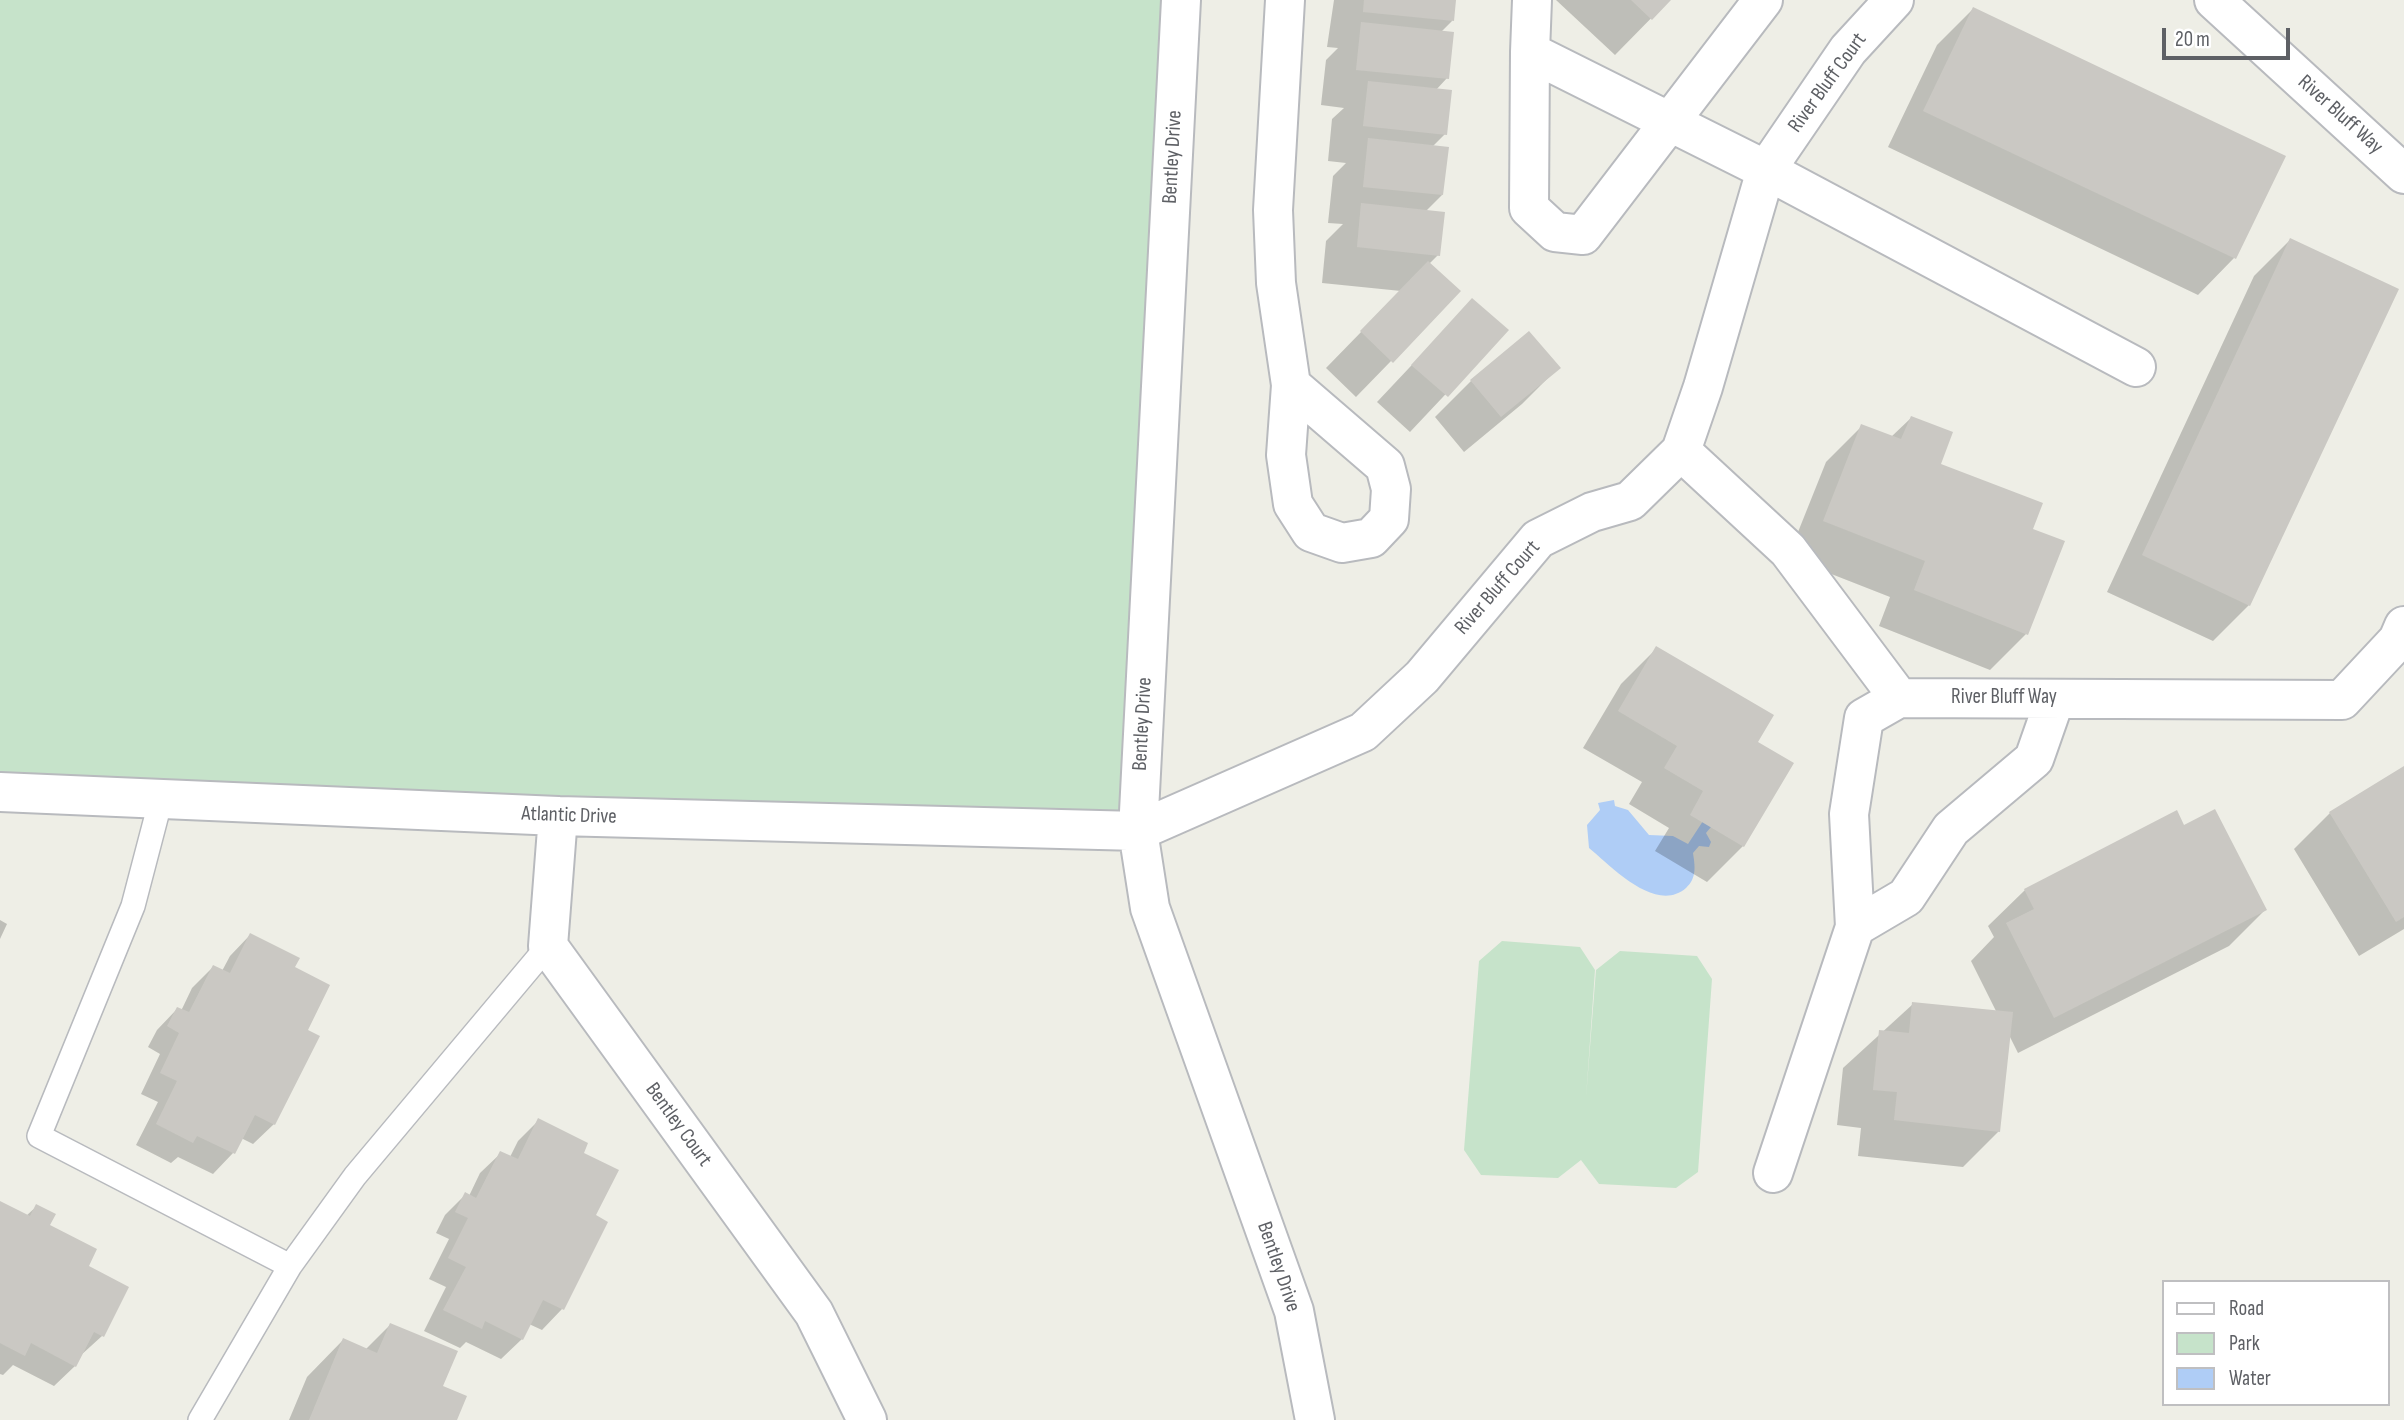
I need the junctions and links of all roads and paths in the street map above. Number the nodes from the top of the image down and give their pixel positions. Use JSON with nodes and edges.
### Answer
{"nodes":[{"id":1,"x":1181,"y":0,"type":"edge"},
{"id":2,"x":1285,"y":0,"type":"edge"},
{"id":3,"x":1532,"y":0,"type":"edge"},
{"id":4,"x":1763,"y":0,"type":"edge"},
{"id":5,"x":1894,"y":0,"type":"edge"},
{"id":6,"x":2214,"y":0,"type":"edge"},
{"id":7,"x":1530,"y":52,"type":"junction"},
{"id":8,"x":1668,"y":121,"type":"junction"},
{"id":9,"x":1766,"y":170,"type":"junction"},
{"id":10,"x":2404,"y":174,"type":"edge"},
{"id":11,"x":2136,"y":367,"type":"dead end"},
{"id":12,"x":1291,"y":385,"type":"dead end"},
{"id":13,"x":1681,"y":451,"type":"junction"},
{"id":14,"x":2404,"y":626,"type":"edge"},
{"id":15,"x":1899,"y":698,"type":"junction"},
{"id":16,"x":2055,"y":699,"type":"junction"},
{"id":17,"x":0,"y":792,"type":"edge"},
{"id":18,"x":161,"y":799,"type":"junction"},
{"id":19,"x":558,"y":816,"type":"junction"},
{"id":20,"x":1138,"y":831,"type":"junction"},
{"id":21,"x":1855,"y":927,"type":"junction"},
{"id":22,"x":548,"y":946,"type":"junction"},
{"id":23,"x":1773,"y":1173,"type":"dead end"},
{"id":24,"x":290,"y":1266,"type":"junction"},
{"id":25,"x":200,"y":1420,"type":"edge"},
{"id":26,"x":867,"y":1420,"type":"edge"},
{"id":27,"x":1315,"y":1420,"type":"edge"}],
"edges":[{"from":1,"to":20,"type":"street","name":"Bentley Drive"},
{"from":2,"to":12,"type":"street"},
{"from":3,"to":7,"type":"street"},
{"from":4,"to":8,"type":"street"},
{"from":5,"to":9,"type":"street","name":"River Bluff Court"},
{"from":6,"to":10,"type":"street","name":"River Bluff Way"},
{"from":7,"to":8,"type":"street"},
{"from":7,"to":8,"type":"street"},
{"from":8,"to":9,"type":"street"},
{"from":9,"to":11,"type":"street"},
{"from":9,"to":13,"type":"street","name":"River Bluff Court"},
{"from":13,"to":15,"type":"street"},
{"from":13,"to":20,"type":"street","name":"River Bluff Court"},
{"from":14,"to":16,"type":"street","name":"River Bluff Way"},
{"from":15,"to":16,"type":"street","name":"River Bluff Way"},
{"from":15,"to":21,"type":"street"},
{"from":16,"to":21,"type":"street"},
{"from":17,"to":18,"type":"street","name":"Atlantic Drive"},
{"from":18,"to":19,"type":"street","name":"Atlantic Drive"},
{"from":18,"to":24,"type":"lane"},
{"from":19,"to":20,"type":"street","name":"Atlantic Drive"},
{"from":19,"to":22,"type":"street"},
{"from":20,"to":27,"type":"street","name":"Bentley Drive"},
{"from":21,"to":23,"type":"street"},
{"from":22,"to":24,"type":"lane"},
{"from":22,"to":26,"type":"street","name":"Bentley Court"},
{"from":24,"to":25,"type":"lane"}]}
